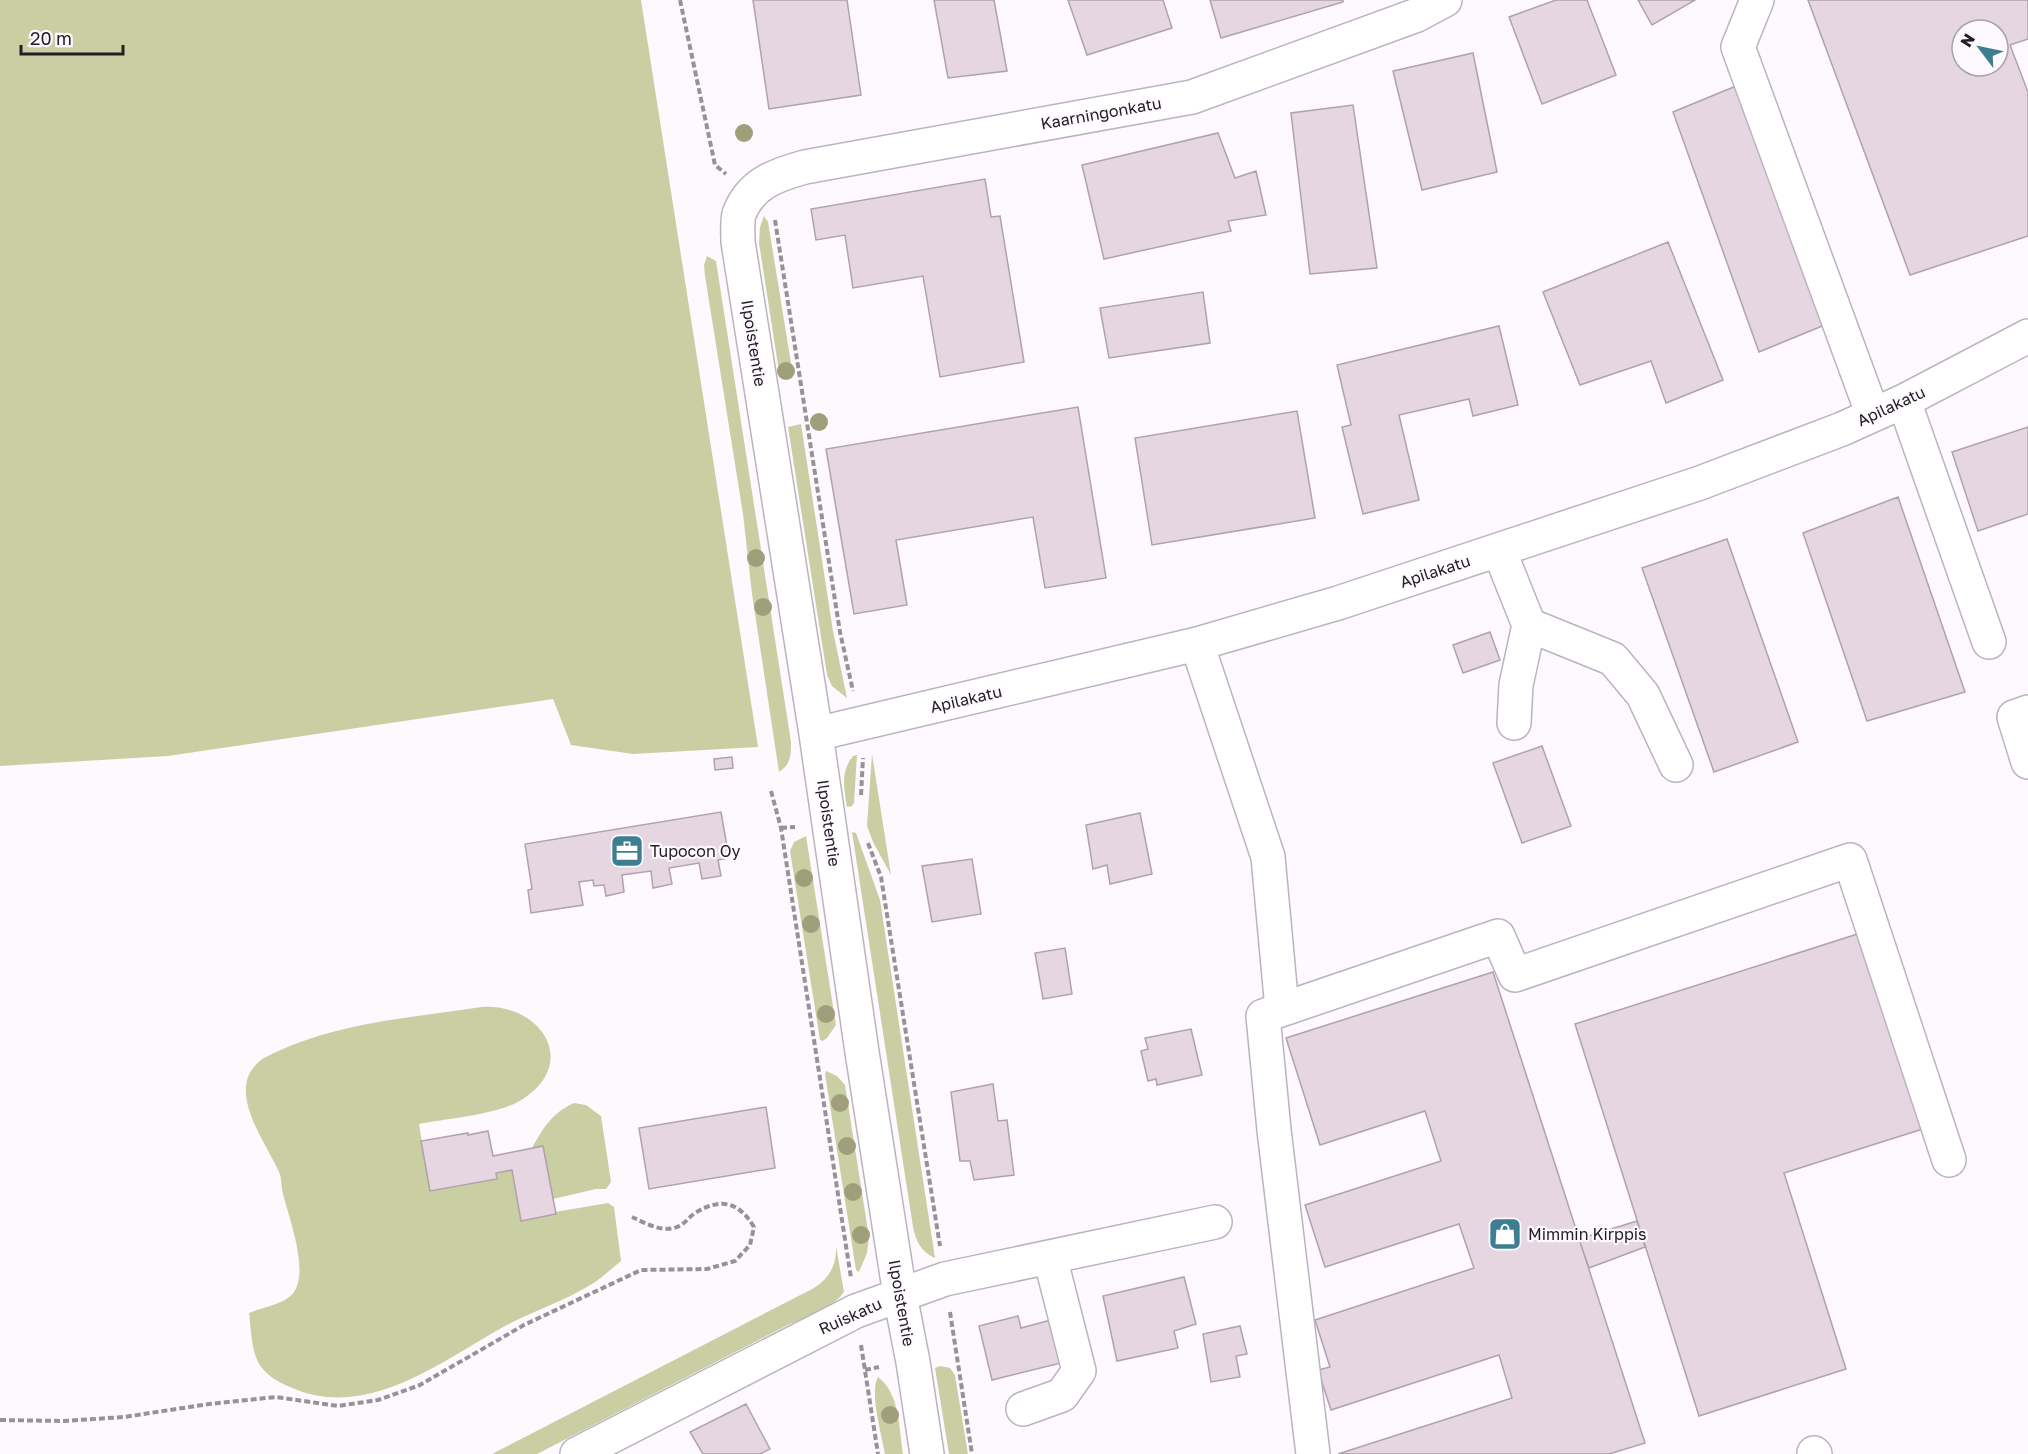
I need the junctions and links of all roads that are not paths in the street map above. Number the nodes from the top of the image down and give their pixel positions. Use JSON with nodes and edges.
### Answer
{"nodes":[{"id":1,"x":1445,"y":0,"type":"edge"},
{"id":2,"x":1757,"y":0,"type":"edge"},
{"id":3,"x":751,"y":195,"type":"joint"},
{"id":4,"x":2028,"y":336,"type":"edge"},
{"id":5,"x":1904,"y":401,"type":"junction"},
{"id":6,"x":1873,"y":415,"type":"junction"},
{"id":7,"x":1499,"y":550,"type":"junction"},
{"id":8,"x":1529,"y":625,"type":"junction"},
{"id":9,"x":1989,"y":642,"type":"dead end"},
{"id":10,"x":1197,"y":644,"type":"junction"},
{"id":11,"x":2028,"y":712,"type":"edge"},
{"id":12,"x":1514,"y":723,"type":"dead end"},
{"id":13,"x":816,"y":734,"type":"junction"},
{"id":14,"x":2028,"y":762,"type":"edge"},
{"id":15,"x":1676,"y":765,"type":"dead end"},
{"id":16,"x":1282,"y":1009,"type":"junction"},
{"id":17,"x":1948,"y":1160,"type":"dead end"},
{"id":18,"x":1215,"y":1222,"type":"dead end"},
{"id":19,"x":1050,"y":1257,"type":"junction"},
{"id":20,"x":900,"y":1295,"type":"junction"},
{"id":21,"x":1023,"y":1410,"type":"dead end"},
{"id":22,"x":577,"y":1454,"type":"edge"},
{"id":23,"x":927,"y":1454,"type":"edge"},
{"id":24,"x":1313,"y":1454,"type":"edge"}],
"edges":[{"from":1,"to":3,"type":"street","name":"Kaarningonkatu"},
{"from":2,"to":6,"type":"street"},
{"from":3,"to":13,"type":"street","name":"Ilpoistentie"},
{"from":4,"to":5,"type":"street","name":"Apilakatu"},
{"from":5,"to":6,"type":"street","name":"Apilakatu"},
{"from":5,"to":9,"type":"street"},
{"from":6,"to":7,"type":"street","name":"Apilakatu"},
{"from":7,"to":8,"type":"street"},
{"from":7,"to":10,"type":"street","name":"Apilakatu"},
{"from":8,"to":12,"type":"street"},
{"from":8,"to":15,"type":"street"},
{"from":10,"to":13,"type":"street","name":"Apilakatu"},
{"from":10,"to":16,"type":"street"},
{"from":11,"to":14,"type":"street"},
{"from":13,"to":20,"type":"street","name":"Ilpoistentie"},
{"from":16,"to":17,"type":"street"},
{"from":16,"to":24,"type":"street"},
{"from":18,"to":19,"type":"street","name":"Ruiskatu"},
{"from":19,"to":20,"type":"street","name":"Ruiskatu"},
{"from":19,"to":21,"type":"street"},
{"from":20,"to":22,"type":"street","name":"Ruiskatu"},
{"from":20,"to":23,"type":"street","name":"Ilpoistentie"}]}
